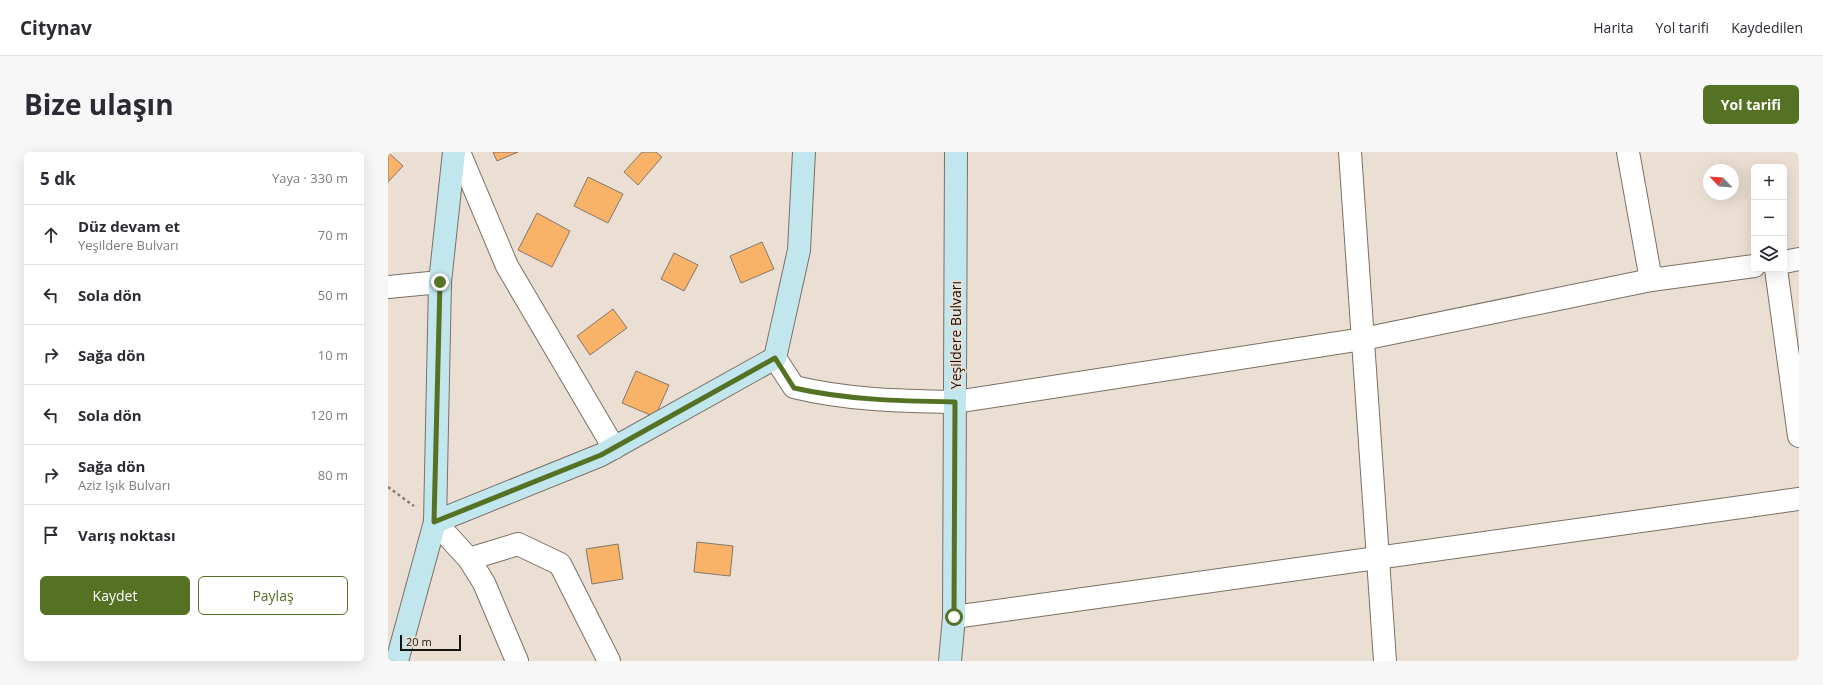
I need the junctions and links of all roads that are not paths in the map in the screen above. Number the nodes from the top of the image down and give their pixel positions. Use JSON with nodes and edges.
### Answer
{"nodes":[{"id":1,"x":454,"y":152,"type":"edge"},
{"id":2,"x":459,"y":152,"type":"edge"},
{"id":3,"x":804,"y":152,"type":"edge"},
{"id":4,"x":956,"y":152,"type":"edge"},
{"id":5,"x":1350,"y":152,"type":"edge"},
{"id":6,"x":1628,"y":152,"type":"edge"},
{"id":7,"x":1799,"y":260,"type":"edge"},
{"id":8,"x":1787,"y":262,"type":"edge"},
{"id":9,"x":1751,"y":266,"type":"edge"},
{"id":10,"x":1776,"y":272,"type":"edge"},
{"id":11,"x":1650,"y":280,"type":"junction"},
{"id":12,"x":440,"y":282,"type":"junction"},
{"id":13,"x":388,"y":288,"type":"edge"},
{"id":14,"x":1362,"y":339,"type":"junction"},
{"id":15,"x":775,"y":358,"type":"junction"},
{"id":16,"x":955,"y":402,"type":"junction"},
{"id":17,"x":1799,"y":436,"type":"edge"},
{"id":18,"x":614,"y":448,"type":"junction"},
{"id":19,"x":1799,"y":499,"type":"edge"},
{"id":20,"x":434,"y":522,"type":"junction"},
{"id":21,"x":1378,"y":558,"type":"junction"},
{"id":22,"x":469,"y":559,"type":"junction"},
{"id":23,"x":954,"y":617,"type":"junction"},
{"id":24,"x":397,"y":661,"type":"edge"},
{"id":25,"x":516,"y":661,"type":"edge"},
{"id":26,"x":609,"y":661,"type":"edge"},
{"id":27,"x":950,"y":661,"type":"edge"},
{"id":28,"x":1385,"y":661,"type":"edge"}],
"edges":[{"from":1,"to":12,"type":"street"},
{"from":2,"to":18,"type":"street"},
{"from":3,"to":15,"type":"street"},
{"from":4,"to":16,"type":"street","name":"Yeşildere Bulvarı"},
{"from":5,"to":14,"type":"street"},
{"from":6,"to":11,"type":"street"},
{"from":7,"to":8,"type":"street"},
{"from":9,"to":11,"type":"street"},
{"from":10,"to":17,"type":"street"},
{"from":11,"to":14,"type":"street"},
{"from":12,"to":13,"type":"street"},
{"from":12,"to":20,"type":"street"},
{"from":14,"to":16,"type":"street"},
{"from":14,"to":21,"type":"street"},
{"from":15,"to":16,"type":"street"},
{"from":15,"to":18,"type":"street"},
{"from":16,"to":23,"type":"street","name":"Yeşildere Bulvarı"},
{"from":18,"to":20,"type":"street"},
{"from":19,"to":21,"type":"street"},
{"from":20,"to":22,"type":"street"},
{"from":20,"to":24,"type":"street"},
{"from":21,"to":23,"type":"street"},
{"from":21,"to":28,"type":"street"},
{"from":22,"to":25,"type":"street"},
{"from":22,"to":26,"type":"street"},
{"from":23,"to":27,"type":"street","name":"Yeşildere Bulvarı"}]}
